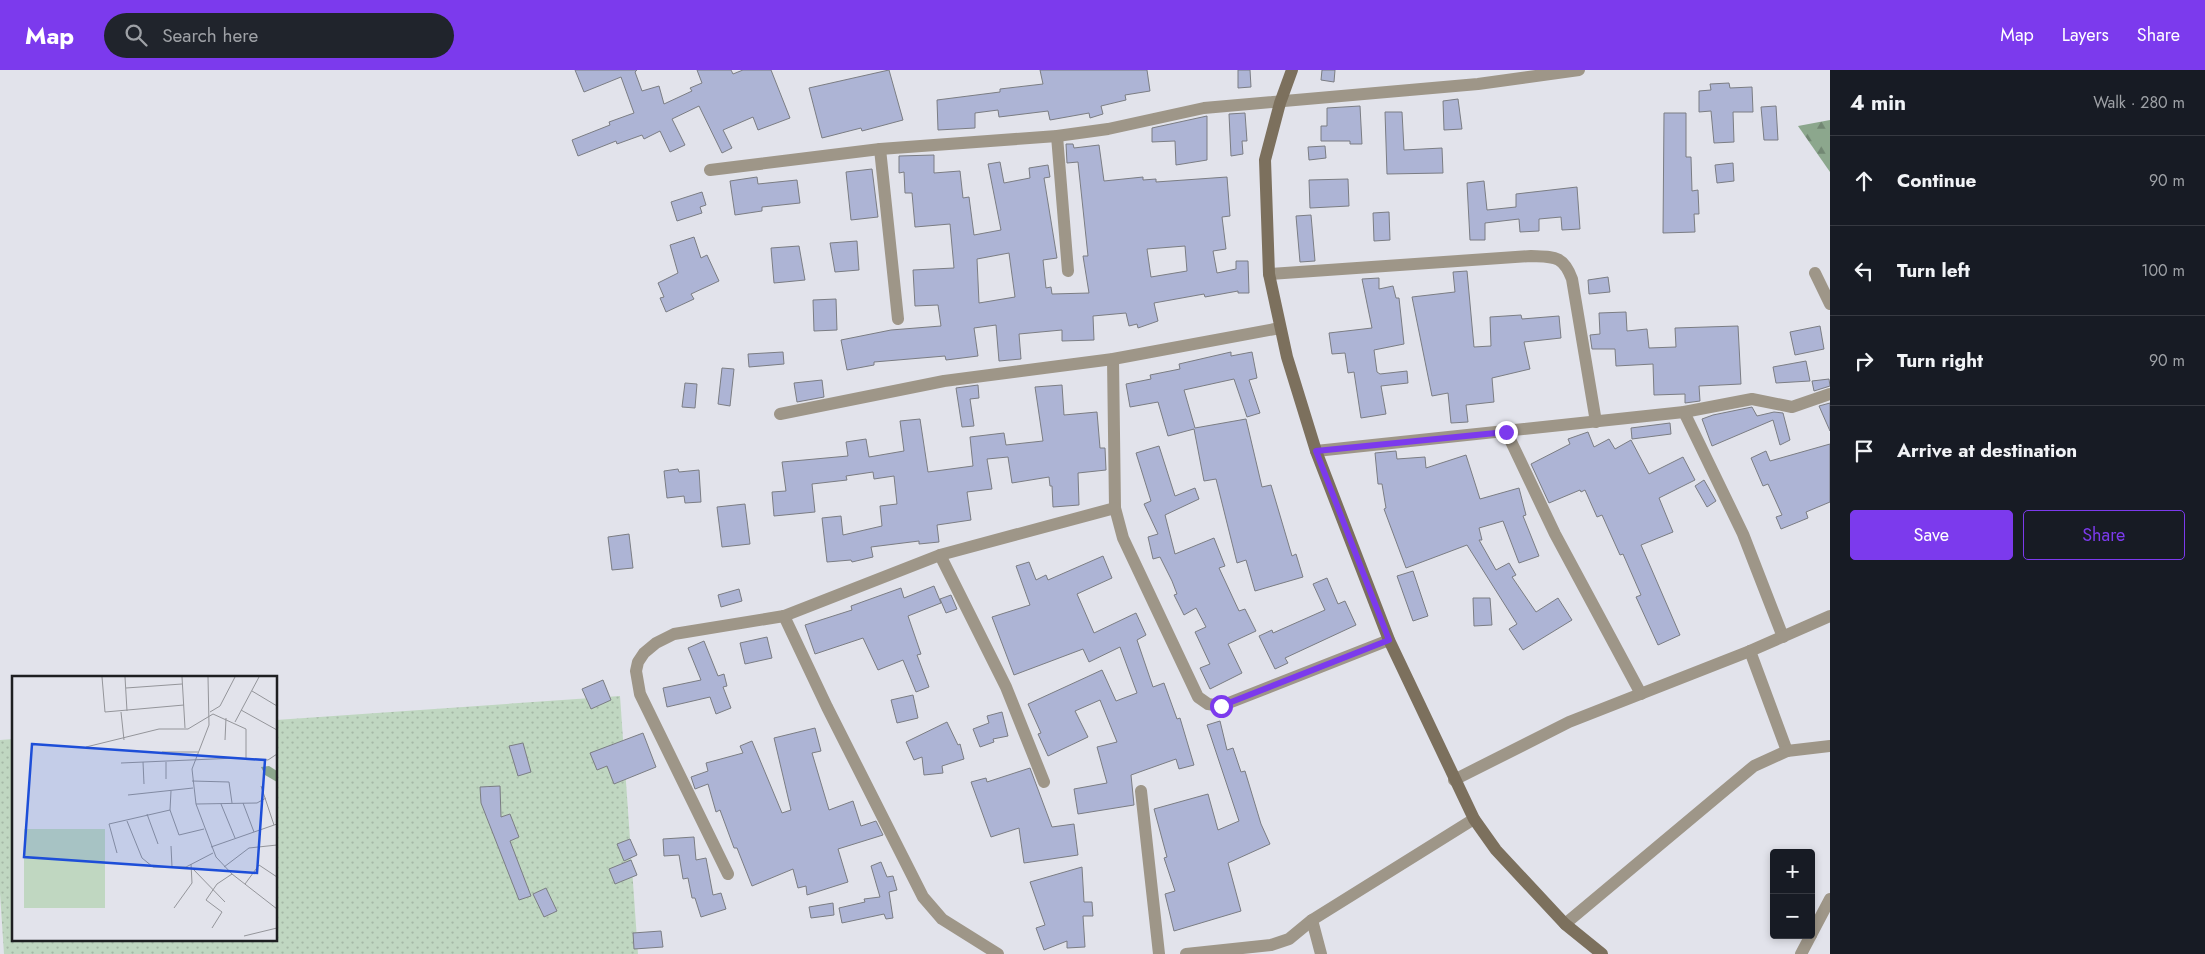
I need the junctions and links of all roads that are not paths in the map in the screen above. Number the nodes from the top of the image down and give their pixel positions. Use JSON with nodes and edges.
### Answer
{"nodes":[{"id":1,"x":1292,"y":70,"type":"edge"},
{"id":2,"x":1579,"y":70,"type":"edge"},
{"id":3,"x":1280,"y":103,"type":"junction"},
{"id":4,"x":1057,"y":136,"type":"junction"},
{"id":5,"x":880,"y":149,"type":"junction"},
{"id":6,"x":710,"y":170,"type":"dead end"},
{"id":7,"x":1068,"y":271,"type":"dead end"},
{"id":8,"x":1815,"y":273,"type":"dead end"},
{"id":9,"x":1269,"y":274,"type":"junction"},
{"id":10,"x":1830,"y":304,"type":"edge"},
{"id":11,"x":898,"y":319,"type":"dead end"},
{"id":12,"x":1280,"y":328,"type":"junction"},
{"id":13,"x":1113,"y":359,"type":"junction"},
{"id":14,"x":1830,"y":394,"type":"edge"},
{"id":15,"x":1684,"y":412,"type":"junction"},
{"id":16,"x":780,"y":414,"type":"dead end"},
{"id":17,"x":1596,"y":422,"type":"junction"},
{"id":18,"x":1506,"y":432,"type":"junction"},
{"id":19,"x":1316,"y":451,"type":"junction"},
{"id":20,"x":1115,"y":508,"type":"junction"},
{"id":21,"x":940,"y":555,"type":"junction"},
{"id":22,"x":784,"y":616,"type":"junction"},
{"id":23,"x":1830,"y":616,"type":"edge"},
{"id":24,"x":1783,"y":636,"type":"junction"},
{"id":25,"x":1389,"y":640,"type":"junction"},
{"id":26,"x":1750,"y":651,"type":"junction"},
{"id":27,"x":1641,"y":694,"type":"junction"},
{"id":28,"x":1830,"y":746,"type":"edge"},
{"id":29,"x":1787,"y":751,"type":"junction"},
{"id":30,"x":1454,"y":780,"type":"junction"},
{"id":31,"x":1044,"y":782,"type":"dead end"},
{"id":32,"x":1142,"y":792,"type":"dead end"},
{"id":33,"x":1474,"y":819,"type":"junction"},
{"id":34,"x":728,"y":874,"type":"dead end"},
{"id":35,"x":1830,"y":899,"type":"edge"},
{"id":36,"x":1312,"y":920,"type":"junction"},
{"id":37,"x":1565,"y":924,"type":"junction"},
{"id":38,"x":1815,"y":927,"type":"edge"},
{"id":39,"x":1809,"y":939,"type":"edge"},
{"id":40,"x":998,"y":954,"type":"edge"},
{"id":41,"x":1159,"y":954,"type":"edge"},
{"id":42,"x":1186,"y":954,"type":"edge"},
{"id":43,"x":1321,"y":954,"type":"edge"},
{"id":44,"x":1602,"y":954,"type":"edge"},
{"id":45,"x":1802,"y":954,"type":"edge"}],
"edges":[{"from":1,"to":3,"type":"street"},
{"from":2,"to":3,"type":"street"},
{"from":3,"to":4,"type":"street"},
{"from":3,"to":9,"type":"street"},
{"from":4,"to":5,"type":"street"},
{"from":4,"to":7,"type":"street"},
{"from":5,"to":6,"type":"street"},
{"from":5,"to":11,"type":"street"},
{"from":8,"to":10,"type":"street"},
{"from":9,"to":12,"type":"street"},
{"from":9,"to":17,"type":"street"},
{"from":12,"to":13,"type":"street"},
{"from":12,"to":19,"type":"street"},
{"from":13,"to":16,"type":"street"},
{"from":13,"to":20,"type":"street"},
{"from":14,"to":15,"type":"street"},
{"from":15,"to":17,"type":"street"},
{"from":15,"to":24,"type":"street"},
{"from":17,"to":18,"type":"street"},
{"from":18,"to":19,"type":"street"},
{"from":18,"to":27,"type":"street"},
{"from":19,"to":25,"type":"street"},
{"from":20,"to":21,"type":"street"},
{"from":20,"to":25,"type":"street"},
{"from":21,"to":22,"type":"street"},
{"from":21,"to":31,"type":"street"},
{"from":22,"to":34,"type":"street"},
{"from":22,"to":40,"type":"street"},
{"from":23,"to":24,"type":"street"},
{"from":24,"to":26,"type":"street"},
{"from":25,"to":30,"type":"street"},
{"from":26,"to":27,"type":"street"},
{"from":26,"to":29,"type":"street"},
{"from":27,"to":30,"type":"street"},
{"from":28,"to":29,"type":"street"},
{"from":29,"to":37,"type":"street"},
{"from":30,"to":33,"type":"street"},
{"from":32,"to":41,"type":"street"},
{"from":33,"to":36,"type":"street"},
{"from":33,"to":37,"type":"street"},
{"from":35,"to":38,"type":"street"},
{"from":36,"to":42,"type":"street"},
{"from":36,"to":43,"type":"street"},
{"from":37,"to":44,"type":"street"},
{"from":39,"to":45,"type":"street"}]}
